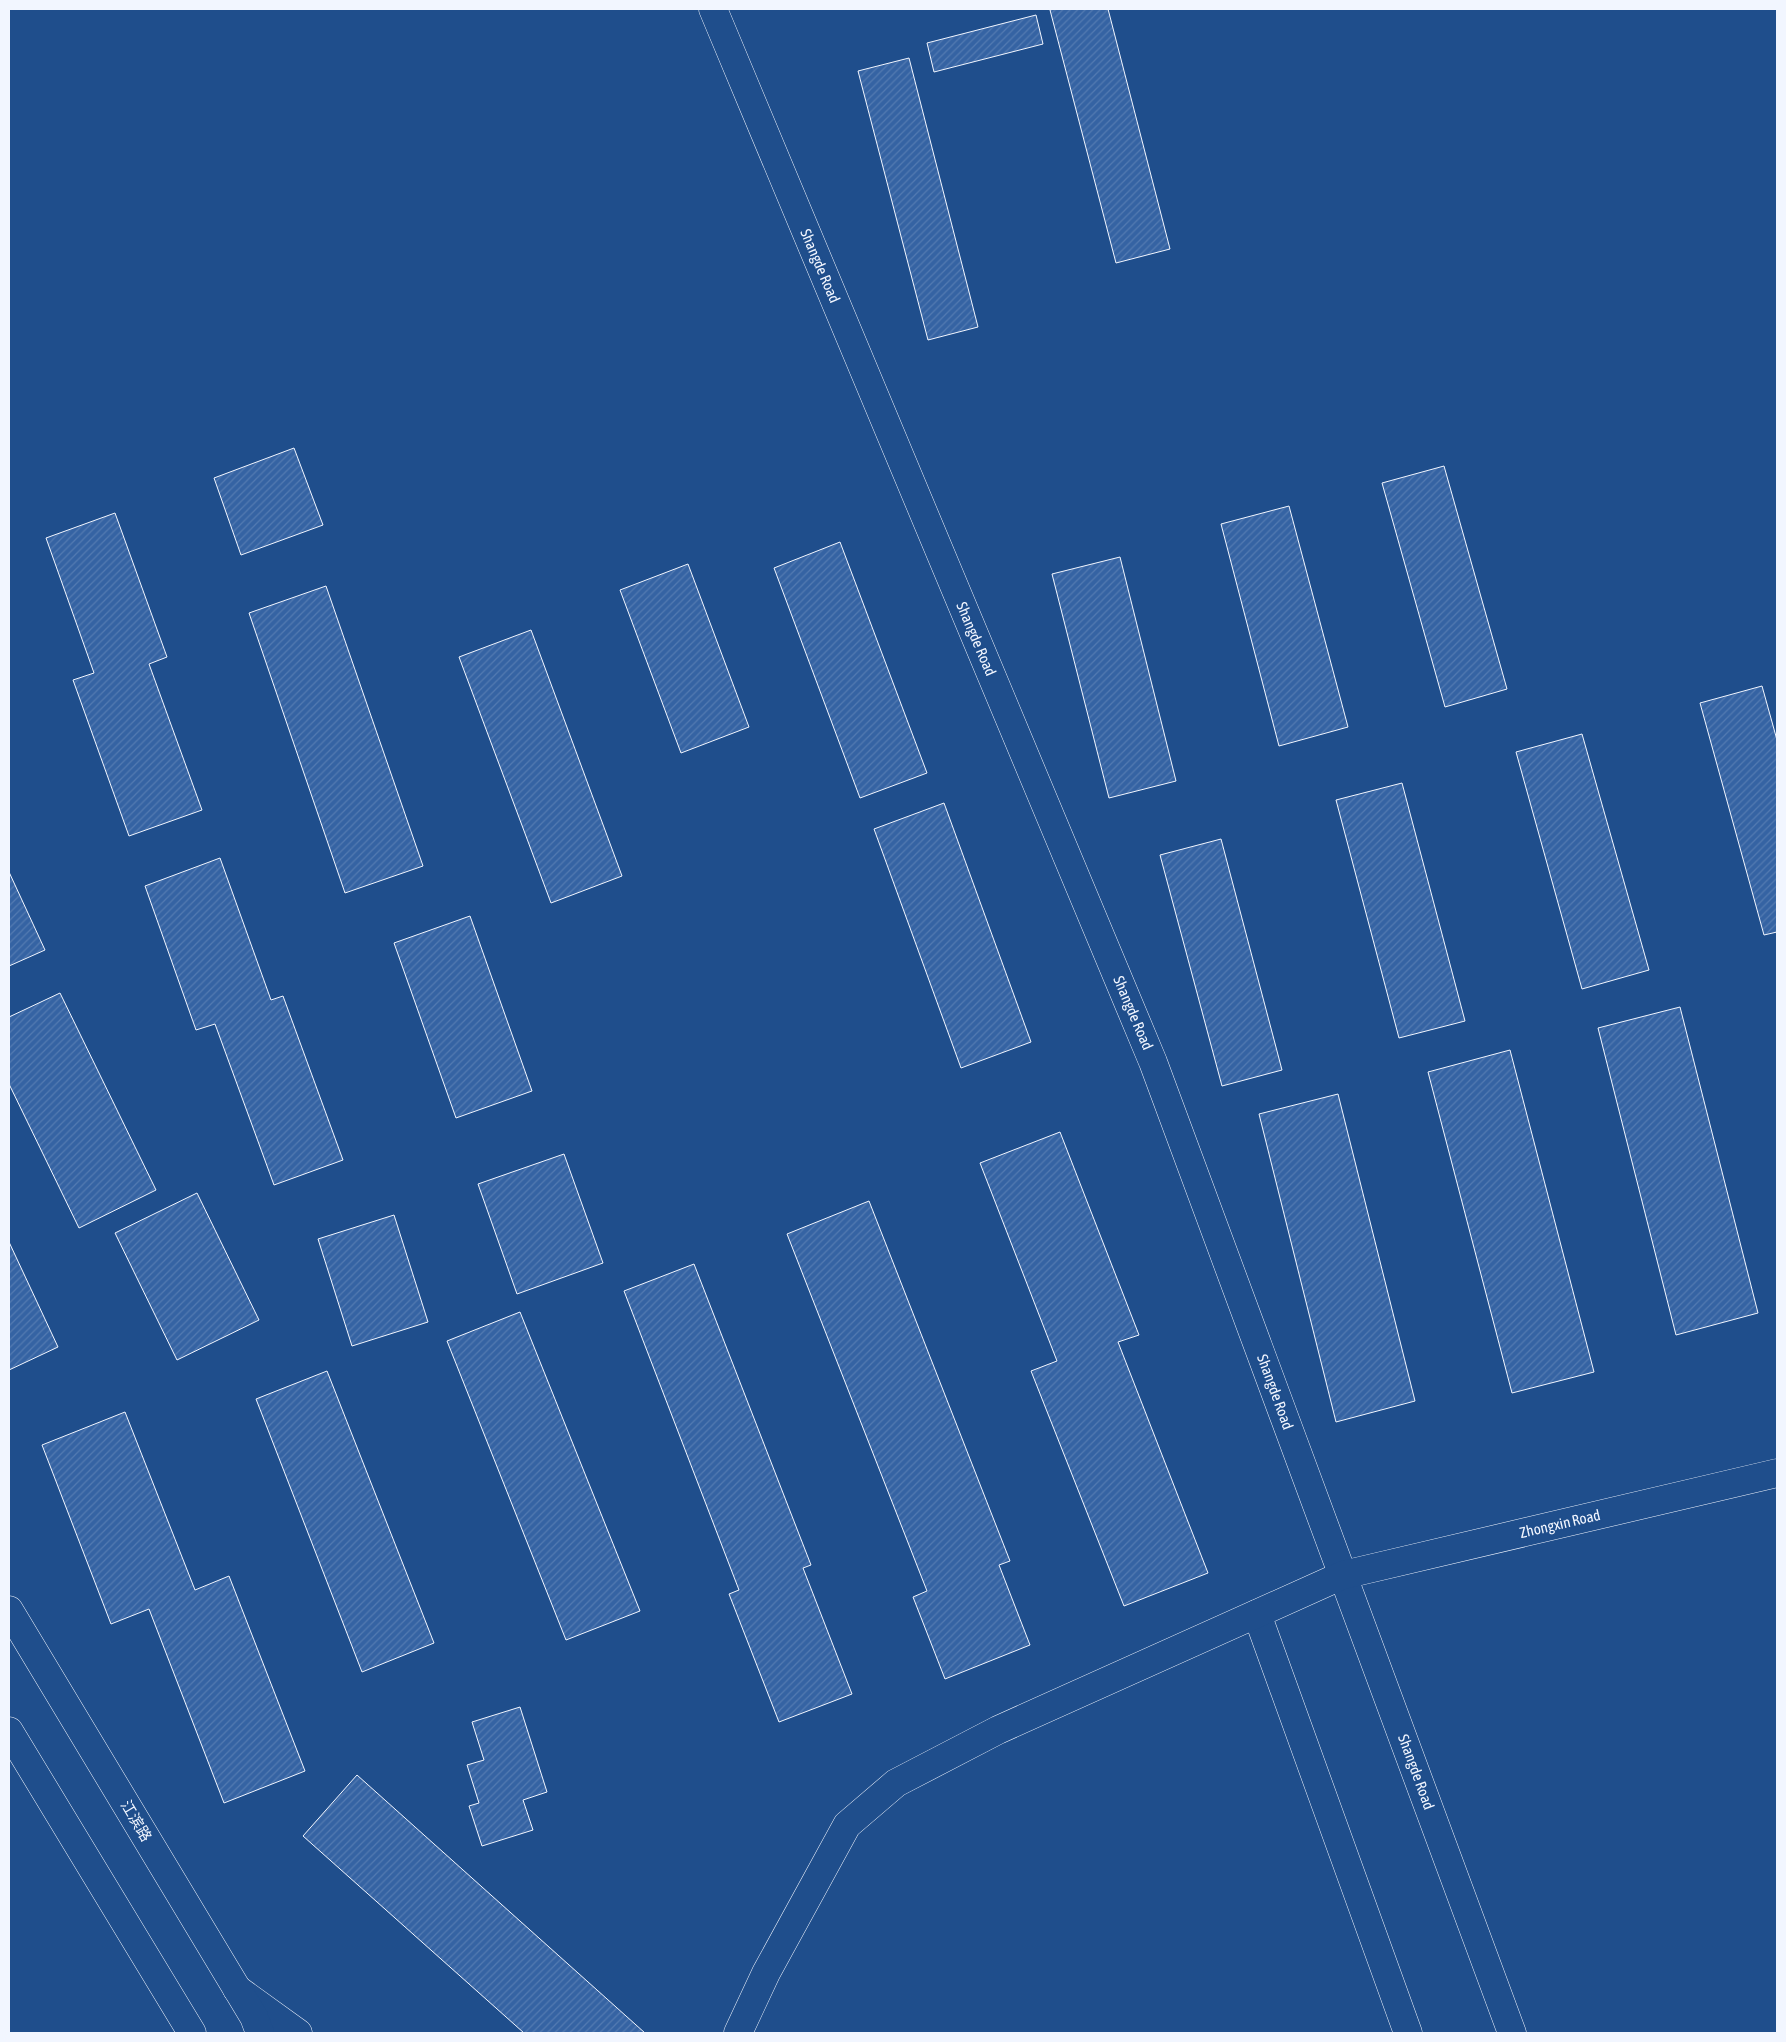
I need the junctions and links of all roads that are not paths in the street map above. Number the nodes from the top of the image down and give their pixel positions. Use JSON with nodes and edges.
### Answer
{"nodes":[{"id":1,"x":712,"y":9,"type":"edge"},
{"id":2,"x":1777,"y":1473,"type":"edge"},
{"id":3,"x":1343,"y":1575,"type":"junction"},
{"id":4,"x":9,"y":1610,"type":"edge"},
{"id":5,"x":1257,"y":1614,"type":"junction"},
{"id":6,"x":9,"y":1731,"type":"edge"},
{"id":7,"x":237,"y":1989,"type":"junction"},
{"id":8,"x":192,"y":2033,"type":"edge"},
{"id":9,"x":260,"y":2033,"type":"edge"},
{"id":10,"x":298,"y":2033,"type":"edge"},
{"id":11,"x":738,"y":2033,"type":"edge"},
{"id":12,"x":1408,"y":2033,"type":"edge"},
{"id":13,"x":1512,"y":2033,"type":"edge"}],
"edges":[{"from":1,"to":3,"type":"street","name":"Shangde Road"},
{"from":2,"to":3,"type":"street","name":"Zhongxin Road"},
{"from":3,"to":5,"type":"street","name":"Zhongxin Road"},
{"from":3,"to":13,"type":"street","name":"Shangde Road"},
{"from":4,"to":7,"type":"street","name":"江滨路"},
{"from":5,"to":11,"type":"street","name":"Zhongxin Road"},
{"from":5,"to":12,"type":"street"},
{"from":6,"to":8,"type":"street"},
{"from":7,"to":9,"type":"street","name":"江滨路"},
{"from":7,"to":10,"type":"street"}]}
